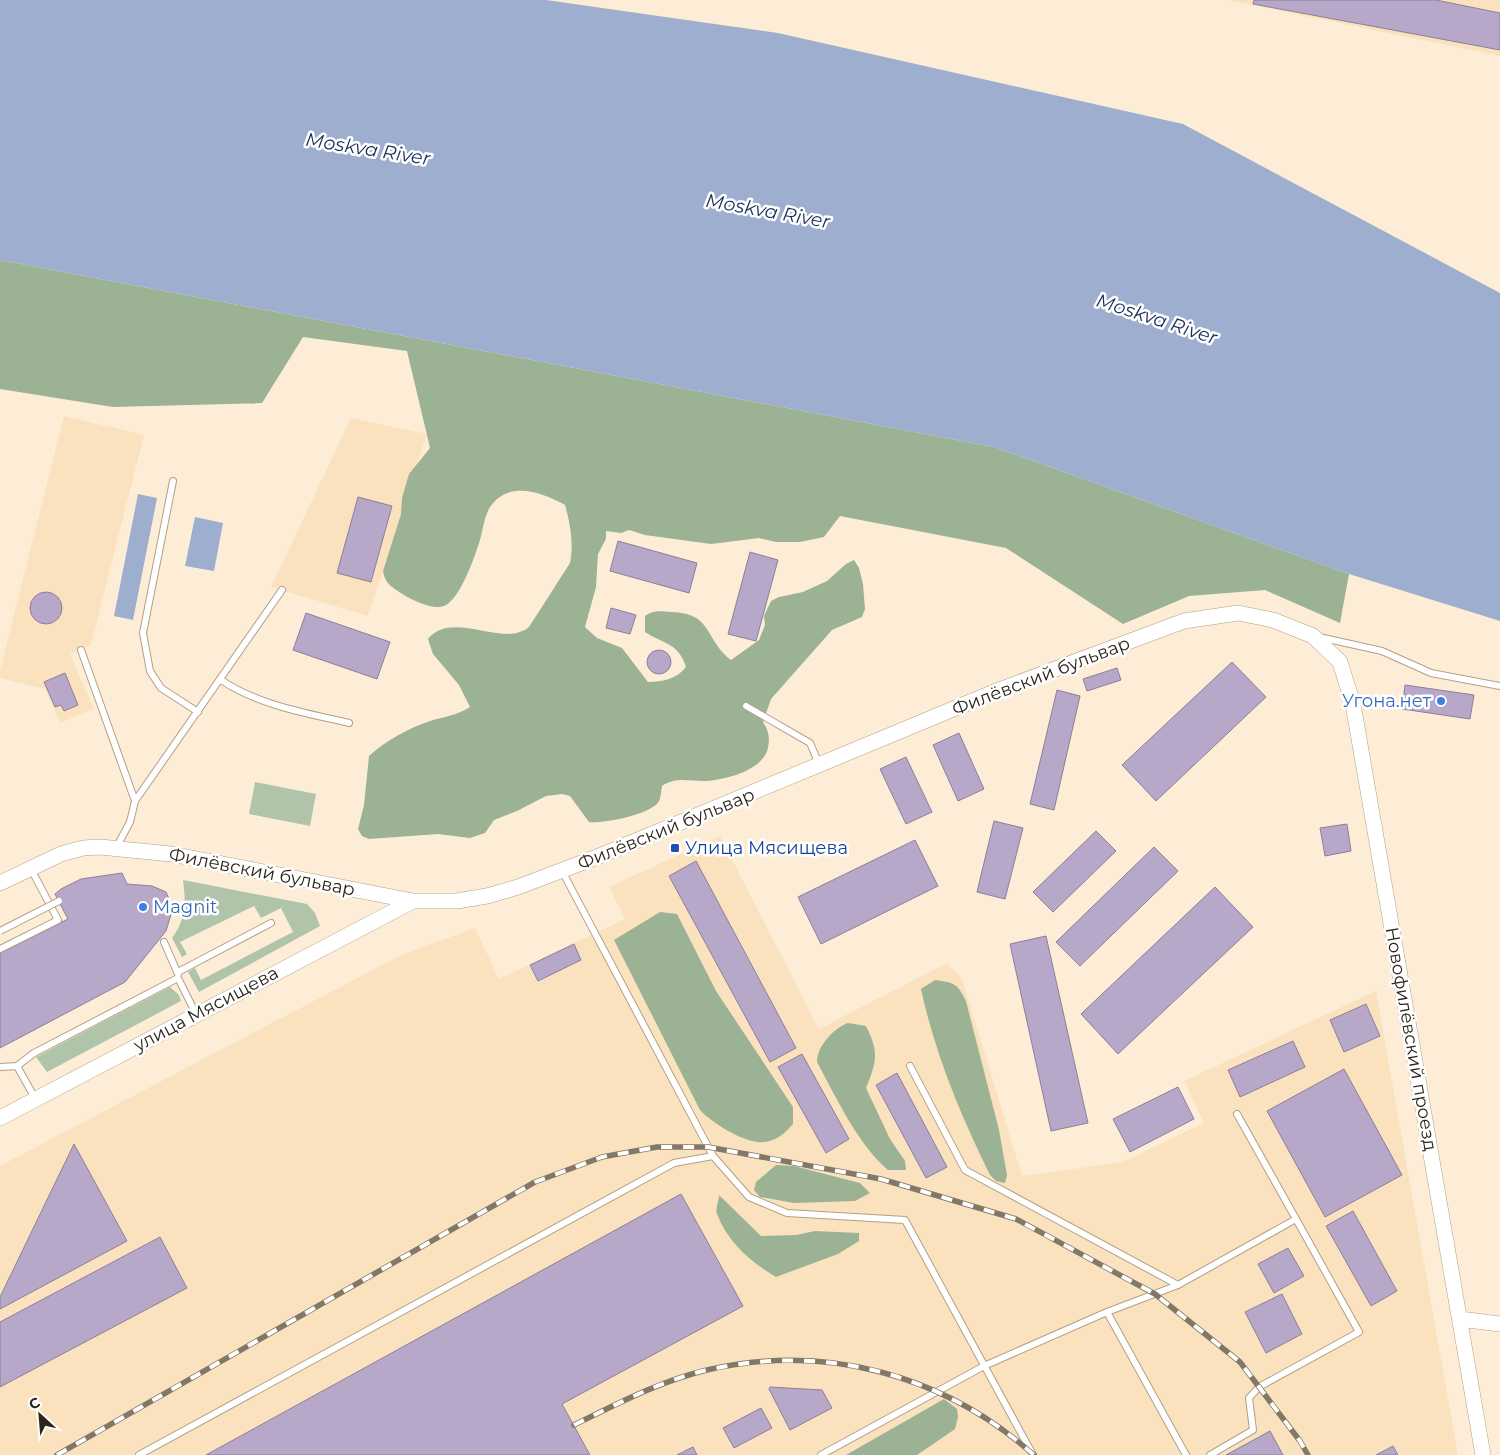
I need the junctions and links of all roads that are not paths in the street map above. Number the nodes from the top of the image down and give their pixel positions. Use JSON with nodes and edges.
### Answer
{"nodes":[{"id":1,"x":173,"y":481,"type":"dead end"},
{"id":2,"x":282,"y":590,"type":"dead end"},
{"id":3,"x":1313,"y":636,"type":"junction"},
{"id":4,"x":81,"y":650,"type":"dead end"},
{"id":5,"x":221,"y":680,"type":"junction"},
{"id":6,"x":1500,"y":686,"type":"edge"},
{"id":7,"x":746,"y":706,"type":"dead end"},
{"id":8,"x":198,"y":712,"type":"junction"},
{"id":9,"x":349,"y":723,"type":"dead end"},
{"id":10,"x":820,"y":766,"type":"junction"},
{"id":11,"x":135,"y":801,"type":"junction"},
{"id":12,"x":116,"y":848,"type":"junction"},
{"id":13,"x":30,"y":868,"type":"junction"},
{"id":14,"x":562,"y":871,"type":"junction"},
{"id":15,"x":0,"y":883,"type":"edge"},
{"id":16,"x":58,"y":901,"type":"dead end"},
{"id":17,"x":413,"y":901,"type":"junction"},
{"id":18,"x":271,"y":923,"type":"dead end"},
{"id":19,"x":0,"y":931,"type":"edge"},
{"id":20,"x":164,"y":942,"type":"dead end"},
{"id":21,"x":0,"y":949,"type":"edge"},
{"id":22,"x":178,"y":975,"type":"junction"},
{"id":23,"x":197,"y":1014,"type":"junction"},
{"id":24,"x":17,"y":1066,"type":"junction"},
{"id":25,"x":910,"y":1066,"type":"dead end"},
{"id":26,"x":0,"y":1067,"type":"edge"},
{"id":27,"x":36,"y":1100,"type":"junction"},
{"id":28,"x":1237,"y":1114,"type":"dead end"},
{"id":29,"x":0,"y":1118,"type":"edge"},
{"id":30,"x":713,"y":1156,"type":"junction"},
{"id":31,"x":1296,"y":1220,"type":"junction"},
{"id":32,"x":1178,"y":1285,"type":"junction"},
{"id":33,"x":1107,"y":1312,"type":"junction"},
{"id":34,"x":1460,"y":1319,"type":"junction"},
{"id":35,"x":1500,"y":1324,"type":"edge"},
{"id":36,"x":984,"y":1366,"type":"junction"},
{"id":37,"x":139,"y":1455,"type":"edge"},
{"id":38,"x":820,"y":1455,"type":"edge"},
{"id":39,"x":1033,"y":1455,"type":"edge"},
{"id":40,"x":1186,"y":1455,"type":"edge"},
{"id":41,"x":1210,"y":1455,"type":"edge"},
{"id":42,"x":1483,"y":1455,"type":"edge"}],
"edges":[{"from":1,"to":8,"type":"lane"},
{"from":2,"to":5,"type":"lane"},
{"from":3,"to":6,"type":"lane"},
{"from":3,"to":10,"type":"street","name":"Филёвский бульвар"},
{"from":3,"to":34,"type":"street","name":"Новофилёвский проезд"},
{"from":4,"to":11,"type":"lane"},
{"from":5,"to":8,"type":"lane"},
{"from":5,"to":9,"type":"lane"},
{"from":7,"to":10,"type":"lane"},
{"from":8,"to":11,"type":"lane"},
{"from":10,"to":14,"type":"street","name":"Филёвский бульвар"},
{"from":11,"to":12,"type":"lane"},
{"from":12,"to":13,"type":"street","name":"Филёвский бульвар"},
{"from":12,"to":17,"type":"street","name":"Филёвский бульвар"},
{"from":13,"to":15,"type":"street","name":"Филёвский бульвар"},
{"from":13,"to":21,"type":"lane"},
{"from":14,"to":17,"type":"street","name":"Филёвский бульвар"},
{"from":14,"to":30,"type":"lane"},
{"from":16,"to":19,"type":"lane","bridge":true},
{"from":17,"to":23,"type":"street","name":"улица Мясищева"},
{"from":18,"to":22,"type":"lane"},
{"from":20,"to":22,"type":"lane"},
{"from":22,"to":23,"type":"lane"},
{"from":22,"to":24,"type":"lane"},
{"from":23,"to":27,"type":"street","name":"улица Мясищева"},
{"from":24,"to":26,"type":"lane"},
{"from":24,"to":27,"type":"lane"},
{"from":25,"to":32,"type":"lane"},
{"from":27,"to":29,"type":"street","name":"улица Мясищева"},
{"from":28,"to":31,"type":"lane"},
{"from":30,"to":36,"type":"lane"},
{"from":30,"to":37,"type":"lane"},
{"from":31,"to":32,"type":"lane"},
{"from":31,"to":41,"type":"lane"},
{"from":32,"to":33,"type":"lane"},
{"from":33,"to":36,"type":"lane"},
{"from":33,"to":40,"type":"lane"},
{"from":34,"to":35,"type":"street"},
{"from":34,"to":42,"type":"street","name":"Новофилёвский проезд"},
{"from":36,"to":38,"type":"lane"},
{"from":36,"to":39,"type":"lane"}]}
